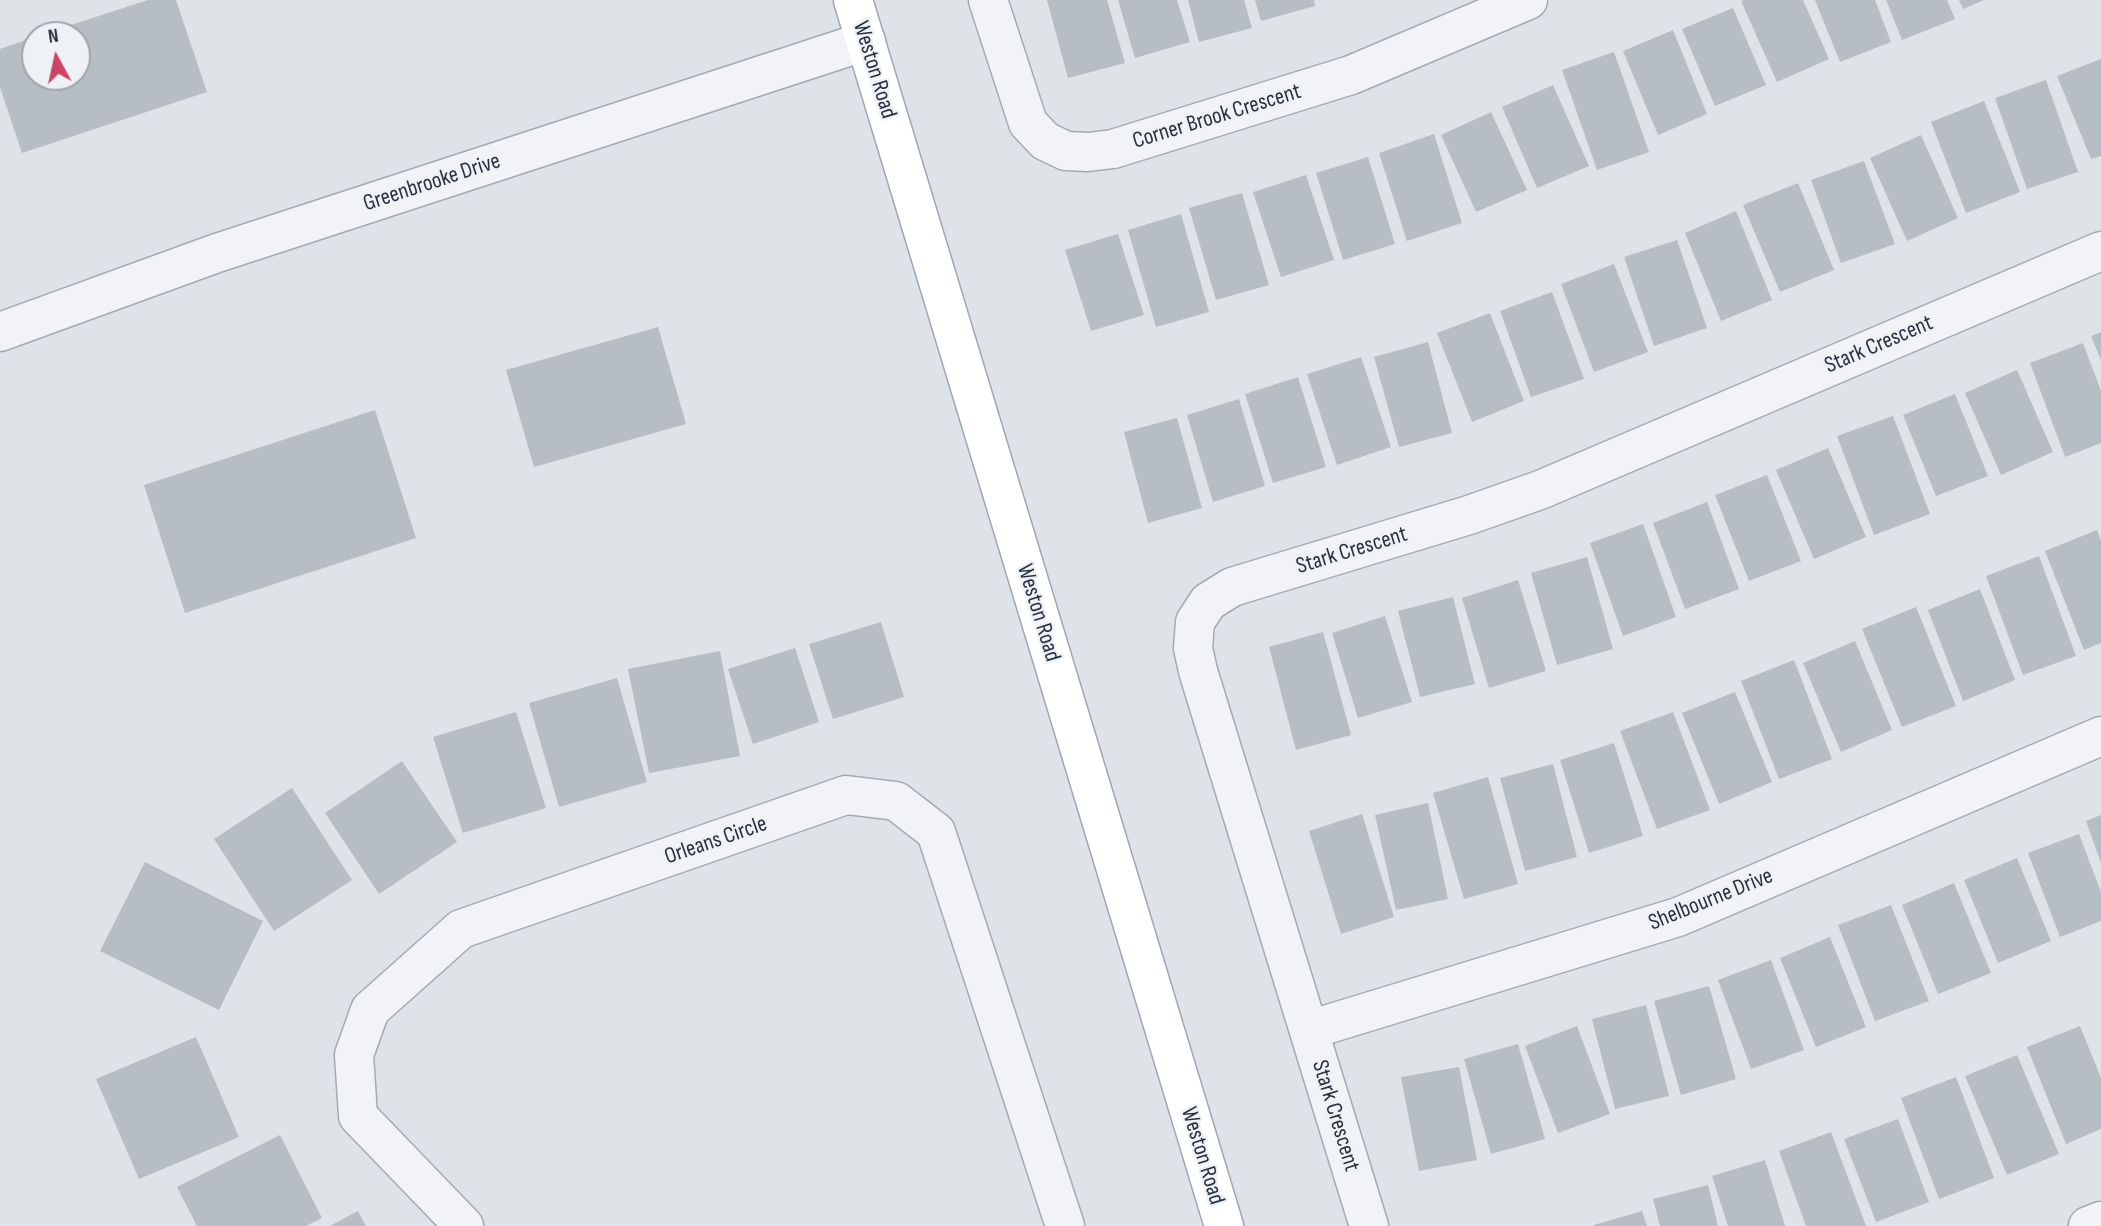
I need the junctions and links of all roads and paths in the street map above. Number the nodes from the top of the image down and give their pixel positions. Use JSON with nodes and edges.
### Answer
{"nodes":[{"id":1,"x":853,"y":0,"type":"edge"},
{"id":2,"x":988,"y":0,"type":"edge"},
{"id":3,"x":1528,"y":0,"type":"edge"},
{"id":4,"x":866,"y":41,"type":"junction"},
{"id":5,"x":2101,"y":251,"type":"edge"},
{"id":6,"x":0,"y":332,"type":"edge"},
{"id":7,"x":2101,"y":736,"type":"edge"},
{"id":8,"x":1308,"y":1030,"type":"junction"},
{"id":9,"x":2101,"y":1221,"type":"edge"},
{"id":10,"x":464,"y":1226,"type":"edge"},
{"id":11,"x":1065,"y":1226,"type":"edge"},
{"id":12,"x":1224,"y":1226,"type":"edge"},
{"id":13,"x":1369,"y":1226,"type":"edge"},
{"id":14,"x":2088,"y":1226,"type":"edge"}],
"edges":[{"from":1,"to":4,"type":"main road","name":"Weston Road"},
{"from":2,"to":3,"type":"street","name":"Corner Brook Crescent"},
{"from":4,"to":6,"type":"street","name":"Greenbrooke Drive"},
{"from":4,"to":12,"type":"main road","name":"Weston Road"},
{"from":5,"to":8,"type":"street","name":"Stark Crescent"},
{"from":7,"to":8,"type":"street","name":"Shelbourne Drive"},
{"from":8,"to":13,"type":"street","name":"Stark Crescent"},
{"from":9,"to":14,"type":"street"},
{"from":10,"to":11,"type":"street","name":"Orleans Circle"}]}
